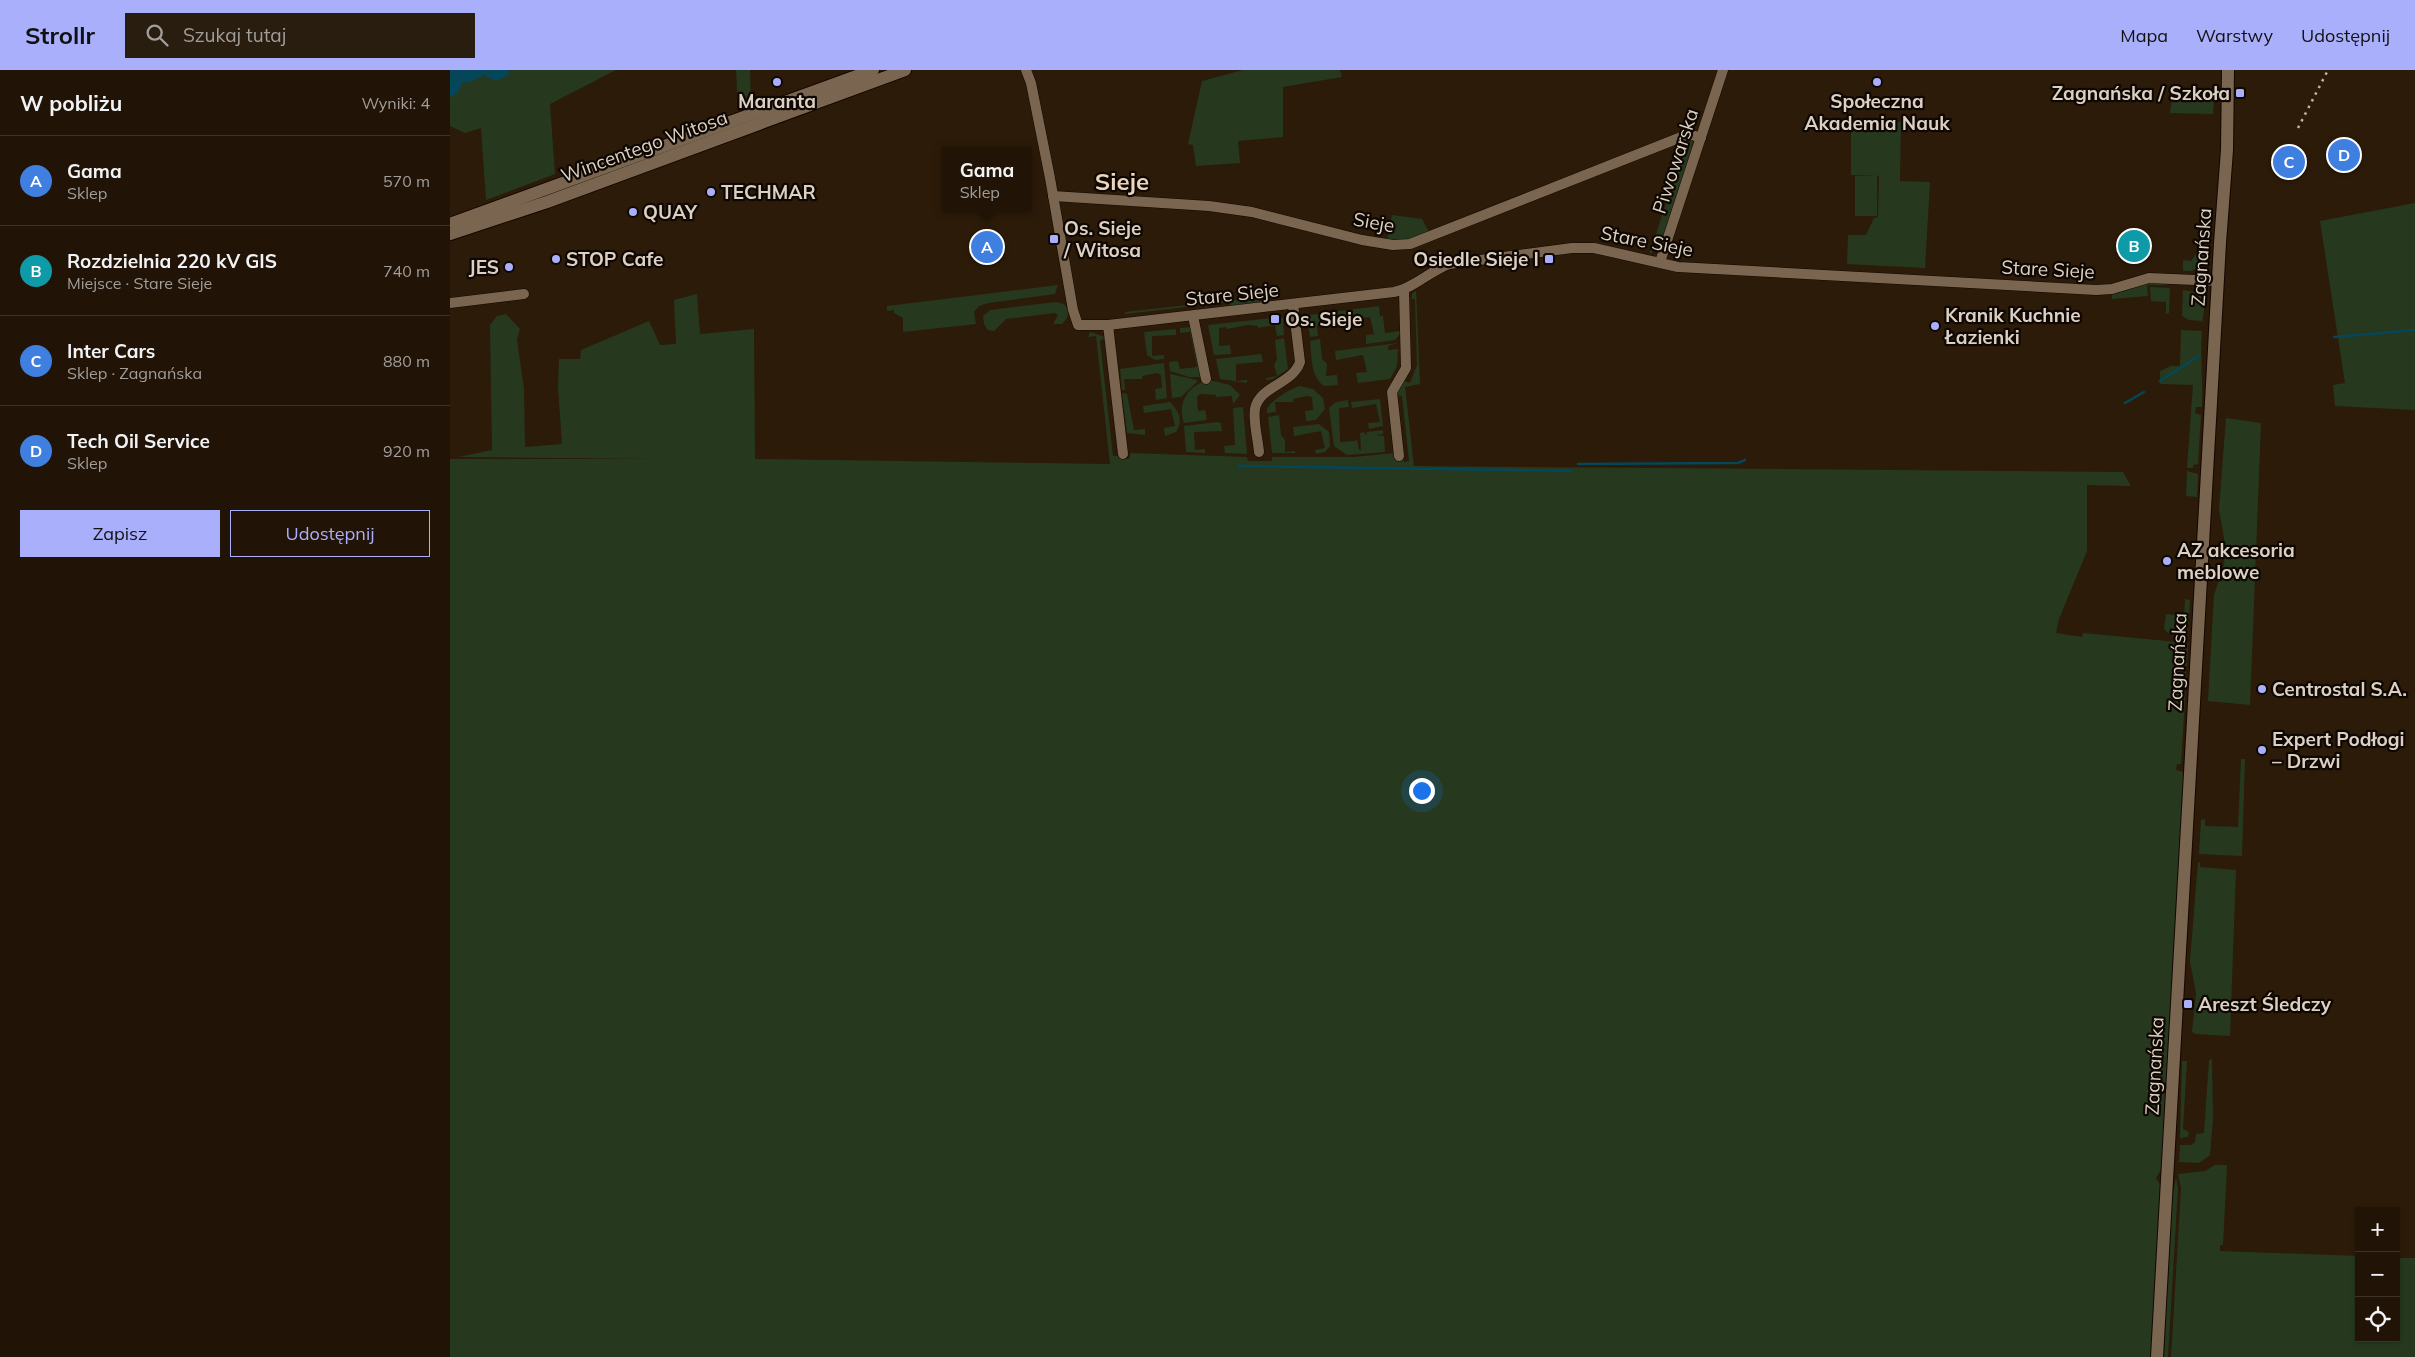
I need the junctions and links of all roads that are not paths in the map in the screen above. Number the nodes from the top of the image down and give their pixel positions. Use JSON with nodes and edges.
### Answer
{"nodes":[{"id":1,"x":873,"y":70,"type":"edge"},
{"id":2,"x":906,"y":70,"type":"edge"},
{"id":3,"x":1026,"y":70,"type":"edge"},
{"id":4,"x":1031,"y":70,"type":"edge"},
{"id":5,"x":1723,"y":70,"type":"edge"},
{"id":6,"x":2228,"y":70,"type":"edge"},
{"id":7,"x":1031,"y":83,"type":"junction"},
{"id":8,"x":1701,"y":138,"type":"junction"},
{"id":9,"x":1053,"y":196,"type":"junction"},
{"id":10,"x":450,"y":224,"type":"edge"},
{"id":11,"x":450,"y":234,"type":"edge"},
{"id":12,"x":1660,"y":262,"type":"junction"},
{"id":13,"x":2218,"y":281,"type":"junction"},
{"id":14,"x":1404,"y":290,"type":"junction"},
{"id":15,"x":524,"y":294,"type":"dead end"},
{"id":16,"x":450,"y":303,"type":"edge"},
{"id":17,"x":1294,"y":304,"type":"junction"},
{"id":18,"x":1193,"y":316,"type":"junction"},
{"id":19,"x":1108,"y":326,"type":"junction"},
{"id":20,"x":1206,"y":378,"type":"dead end"},
{"id":21,"x":1259,"y":452,"type":"dead end"},
{"id":22,"x":1123,"y":454,"type":"dead end"},
{"id":23,"x":1399,"y":456,"type":"dead end"},
{"id":24,"x":2157,"y":1357,"type":"edge"}],
"edges":[{"from":1,"to":10,"type":"street","name":"Wincentego Witosa"},
{"from":2,"to":11,"type":"street","name":"Wincentego Witosa"},
{"from":3,"to":7,"type":"street"},
{"from":4,"to":7,"type":"street"},
{"from":5,"to":8,"type":"street","name":"Piwowarska"},
{"from":6,"to":13,"type":"street","name":"Zagnańska"},
{"from":7,"to":9,"type":"street"},
{"from":8,"to":9,"type":"street","name":"Sieje"},
{"from":8,"to":12,"type":"street","name":"Piwowarska"},
{"from":9,"to":19,"type":"street","name":"Stare Sieje"},
{"from":12,"to":13,"type":"street","name":"Stare Sieje"},
{"from":12,"to":14,"type":"street","name":"Stare Sieje"},
{"from":13,"to":24,"type":"street","name":"Zagnańska"},
{"from":14,"to":17,"type":"street","name":"Stare Sieje"},
{"from":14,"to":23,"type":"street"},
{"from":15,"to":16,"type":"street"},
{"from":17,"to":18,"type":"street","name":"Stare Sieje"},
{"from":17,"to":21,"type":"street"},
{"from":18,"to":19,"type":"street","name":"Stare Sieje"},
{"from":18,"to":20,"type":"street"},
{"from":19,"to":22,"type":"street"}]}
